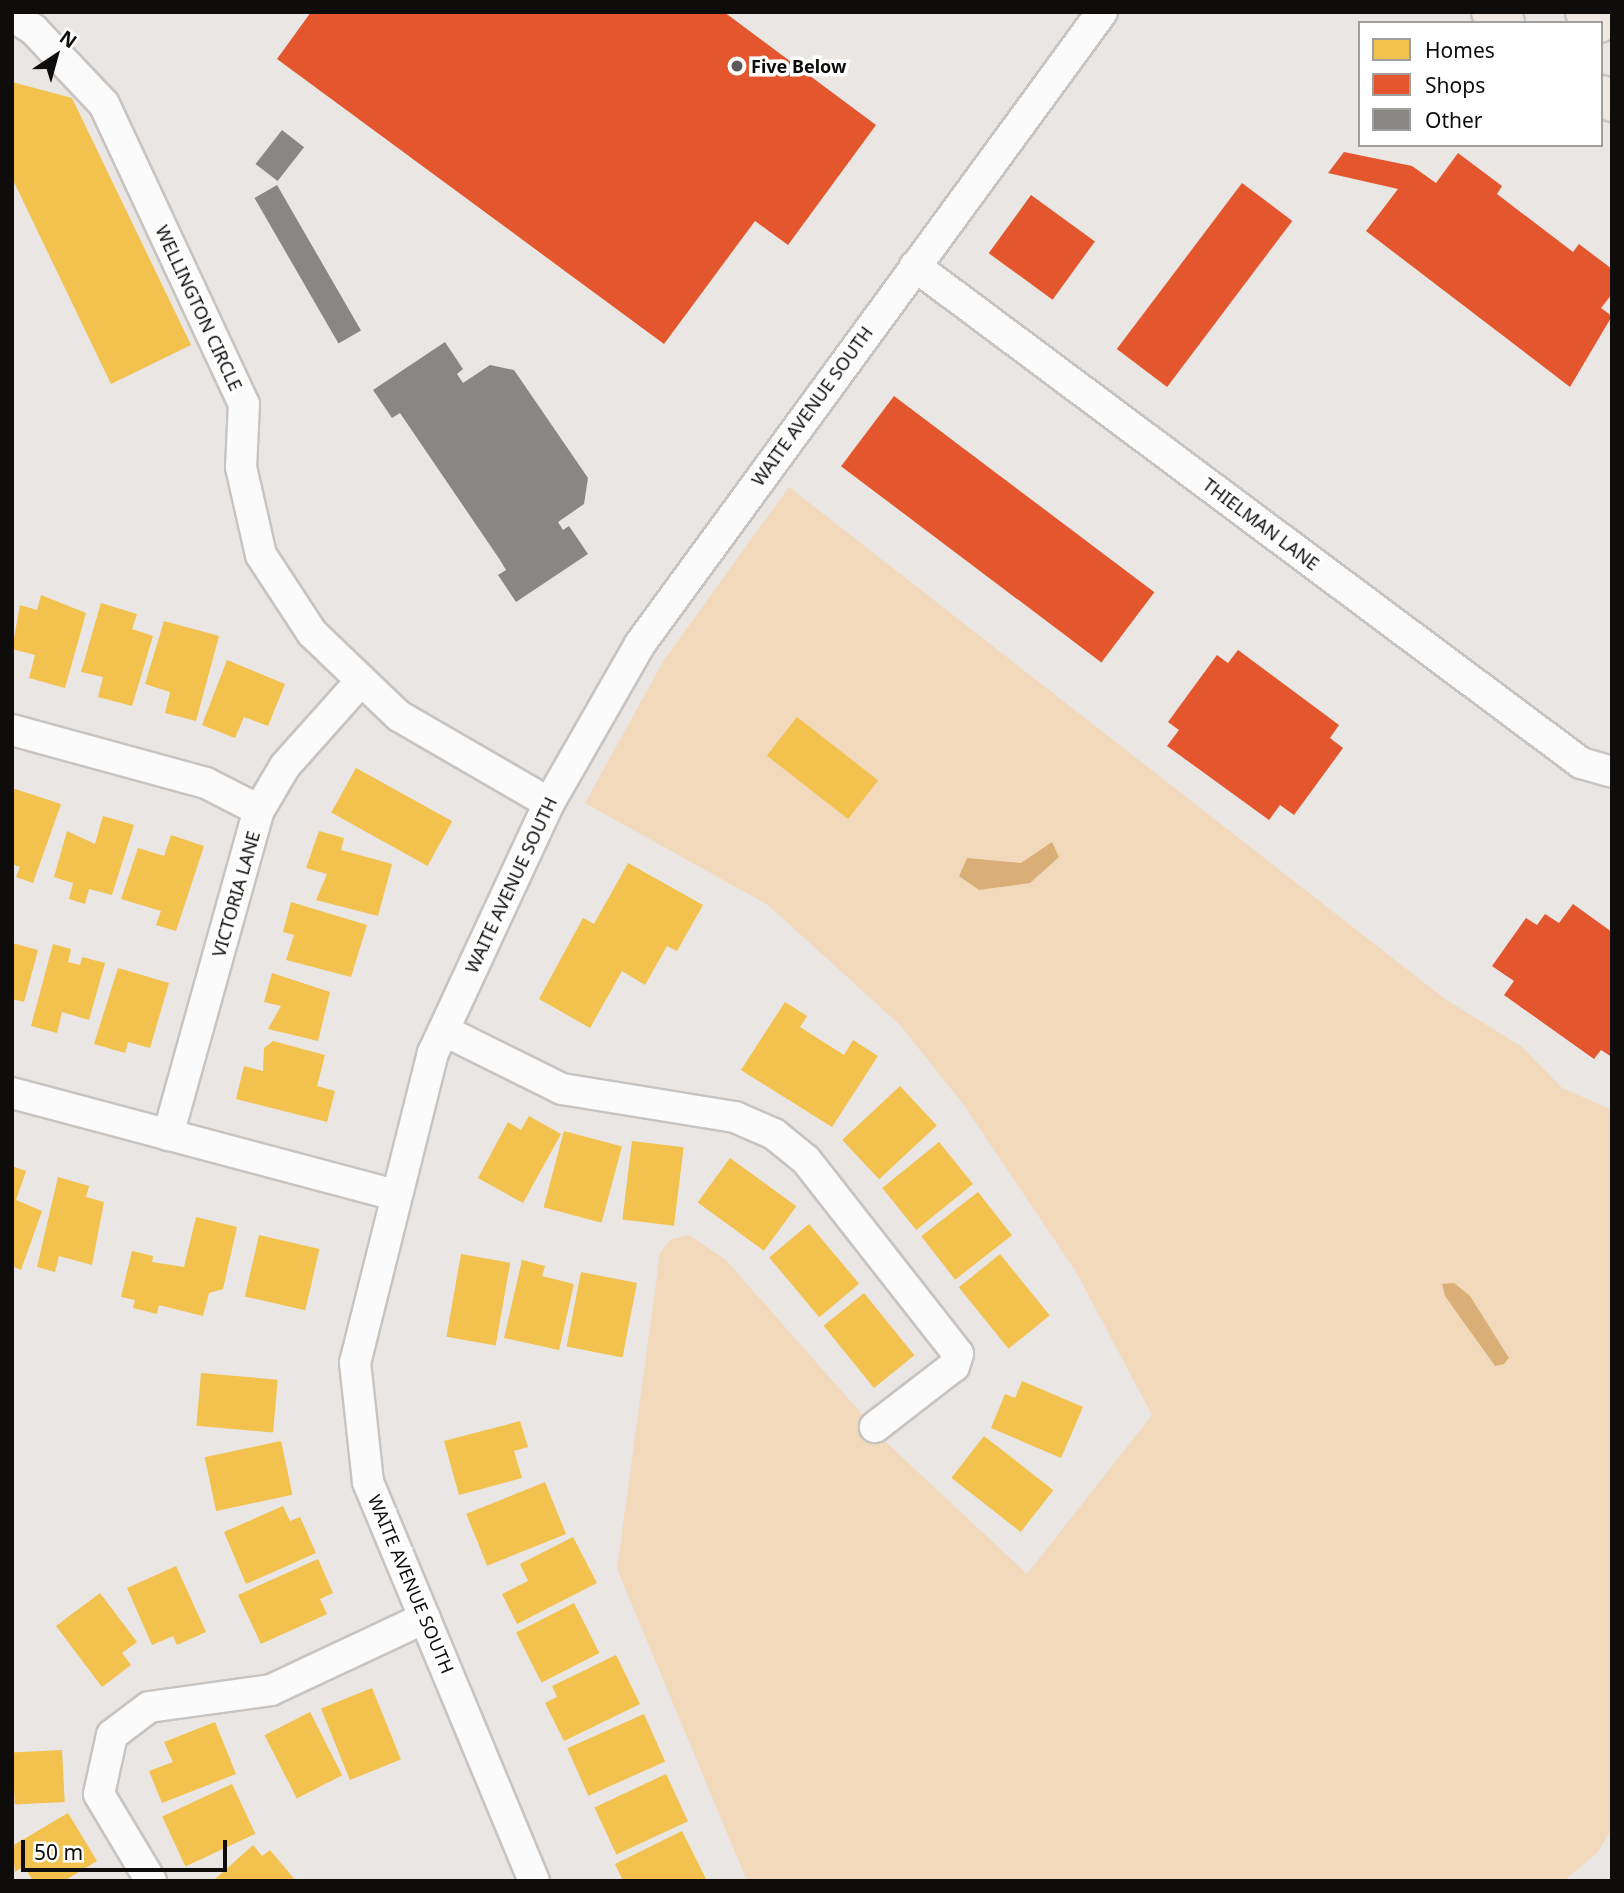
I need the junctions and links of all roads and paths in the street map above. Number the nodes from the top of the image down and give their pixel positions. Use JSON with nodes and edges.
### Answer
{"nodes":[{"id":1,"x":1102,"y":12,"type":"edge"},
{"id":2,"x":12,"y":16,"type":"edge"},
{"id":3,"x":915,"y":266,"type":"junction"},
{"id":4,"x":359,"y":683,"type":"junction"},
{"id":5,"x":12,"y":730,"type":"edge"},
{"id":6,"x":1612,"y":772,"type":"edge"},
{"id":7,"x":549,"y":803,"type":"junction"},
{"id":8,"x":259,"y":810,"type":"junction"},
{"id":9,"x":445,"y":1031,"type":"junction"},
{"id":10,"x":12,"y":1093,"type":"edge"},
{"id":11,"x":168,"y":1135,"type":"junction"},
{"id":12,"x":396,"y":1195,"type":"junction"},
{"id":13,"x":874,"y":1427,"type":"dead end"},
{"id":14,"x":425,"y":1618,"type":"junction"},
{"id":15,"x":151,"y":1881,"type":"edge"},
{"id":16,"x":534,"y":1881,"type":"edge"}],
"edges":[{"from":1,"to":3,"type":"street","name":"WAITE AVENUE SOUTH"},
{"from":2,"to":4,"type":"street","name":"WELLINGTON CIRCLE"},
{"from":3,"to":6,"type":"street","name":"THIELMAN LANE"},
{"from":3,"to":7,"type":"street","name":"WAITE AVENUE SOUTH"},
{"from":4,"to":7,"type":"street","name":"WELLINGTON CIRCLE"},
{"from":4,"to":8,"type":"street","name":"VICTORIA LANE"},
{"from":5,"to":8,"type":"street"},
{"from":7,"to":9,"type":"street","name":"WAITE AVENUE SOUTH"},
{"from":8,"to":11,"type":"street","name":"VICTORIA LANE"},
{"from":9,"to":12,"type":"street","name":"WAITE AVENUE SOUTH"},
{"from":9,"to":13,"type":"street"},
{"from":10,"to":11,"type":"street"},
{"from":11,"to":12,"type":"street"},
{"from":12,"to":14,"type":"street","name":"WAITE AVENUE SOUTH"},
{"from":14,"to":15,"type":"street"},
{"from":14,"to":16,"type":"street","name":"WAITE AVENUE SOUTH"}]}
